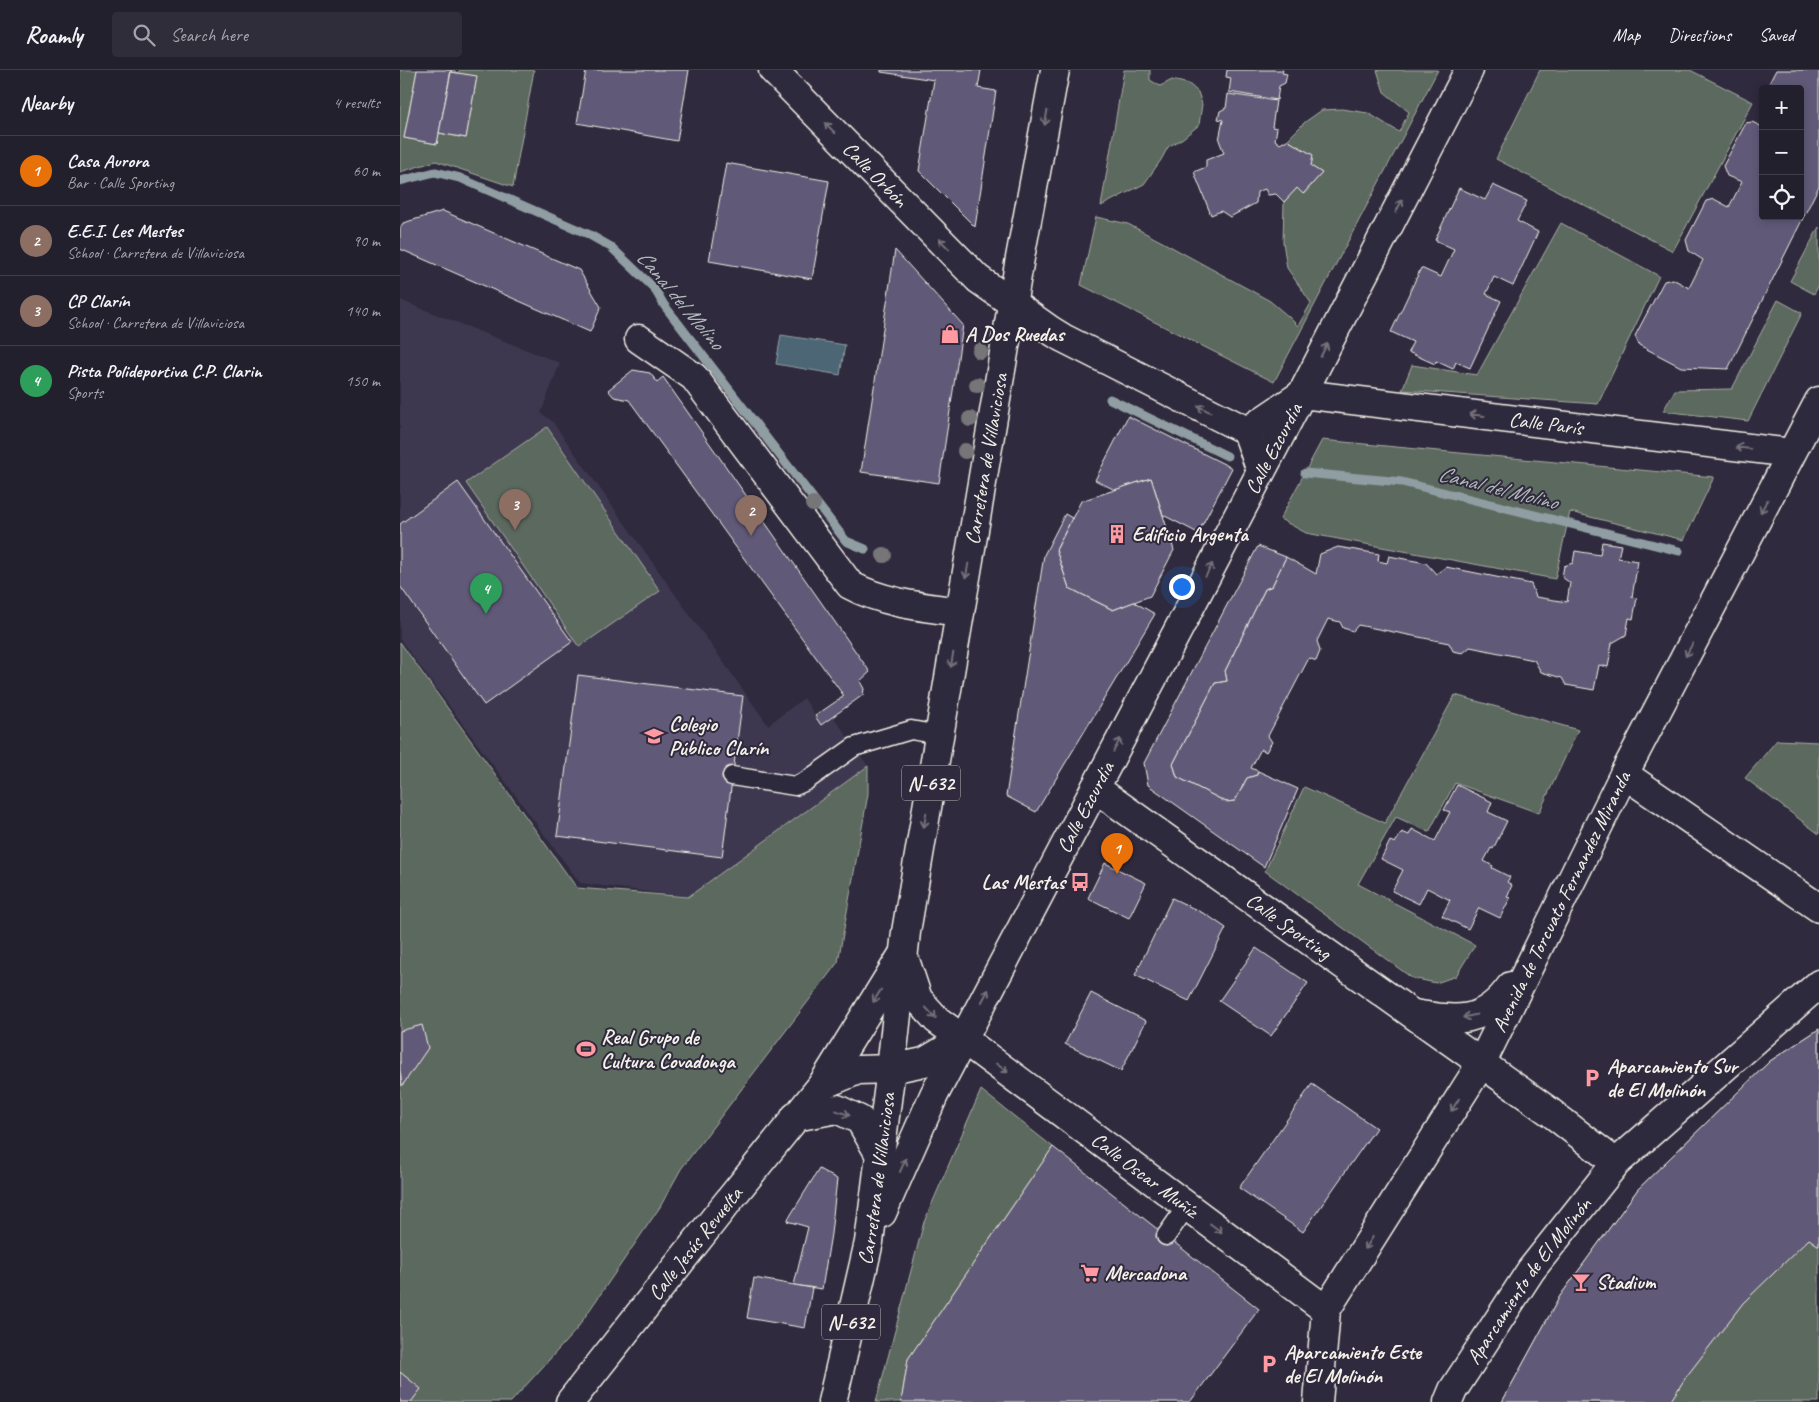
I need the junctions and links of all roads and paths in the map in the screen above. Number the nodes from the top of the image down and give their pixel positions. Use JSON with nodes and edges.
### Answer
{"nodes":[{"id":1,"x":773,"y":70,"type":"edge"},
{"id":2,"x":1055,"y":70,"type":"edge"},
{"id":3,"x":1469,"y":70,"type":"edge"},
{"id":4,"x":1012,"y":304,"type":"junction"},
{"id":5,"x":639,"y":339,"type":"dead end"},
{"id":6,"x":1302,"y":394,"type":"junction"},
{"id":7,"x":1819,"y":401,"type":"edge"},
{"id":8,"x":1247,"y":432,"type":"junction"},
{"id":9,"x":1791,"y":453,"type":"junction"},
{"id":10,"x":1261,"y":472,"type":"junction"},
{"id":11,"x":960,"y":612,"type":"junction"},
{"id":12,"x":939,"y":735,"type":"junction"},
{"id":13,"x":1624,"y":774,"type":"junction"},
{"id":14,"x":732,"y":776,"type":"dead end"},
{"id":15,"x":1095,"y":788,"type":"junction"},
{"id":16,"x":1819,"y":908,"type":"edge"},
{"id":17,"x":1539,"y":947,"type":"junction"},
{"id":18,"x":903,"y":954,"type":"junction"},
{"id":19,"x":1819,"y":984,"type":"edge"},
{"id":20,"x":1413,"y":1014,"type":"junction"},
{"id":21,"x":963,"y":1040,"type":"junction"},
{"id":22,"x":1481,"y":1064,"type":"junction"},
{"id":23,"x":891,"y":1069,"type":"junction"},
{"id":24,"x":822,"y":1085,"type":"junction"},
{"id":25,"x":795,"y":1117,"type":"junction"},
{"id":26,"x":880,"y":1155,"type":"junction"},
{"id":27,"x":1616,"y":1163,"type":"junction"},
{"id":28,"x":1187,"y":1206,"type":"junction"},
{"id":29,"x":1166,"y":1236,"type":"dead end"},
{"id":30,"x":870,"y":1242,"type":"junction"},
{"id":31,"x":1326,"y":1310,"type":"junction"},
{"id":32,"x":570,"y":1402,"type":"edge"},
{"id":33,"x":832,"y":1402,"type":"edge"},
{"id":34,"x":1318,"y":1402,"type":"edge"},
{"id":35,"x":1448,"y":1402,"type":"edge"}],
"edges":[{"from":4,"to":1,"type":"street","name":"Calle Orbón","one_way":true},
{"from":2,"to":4,"type":"street","name":"Carretera de Villaviciosa","number":"N-632","one_way":true},
{"from":6,"to":3,"type":"street","name":"Calle Ezcurdia","one_way":true},
{"from":8,"to":4,"type":"street","name":"Calle Orbón","one_way":true},
{"from":4,"to":11,"type":"street","name":"Carretera de Villaviciosa","number":"N-632","one_way":true},
{"from":5,"to":11,"type":"street"},
{"from":6,"to":8,"type":"street"},
{"from":9,"to":6,"type":"street","name":"Calle París","one_way":true},
{"from":6,"to":10,"type":"street","name":"Calle Ezcurdia"},
{"from":7,"to":9,"type":"street","name":"Avenida de Torcuato Fernandez Miranda"},
{"from":8,"to":10,"type":"street"},
{"from":9,"to":13,"type":"street","name":"Avenida de Torcuato Fernandez Miranda","one_way":true},
{"from":15,"to":10,"type":"street","name":"Calle Ezcurdia","one_way":true},
{"from":11,"to":12,"type":"street","name":"Carretera de Villaviciosa","number":"N-632","one_way":true},
{"from":12,"to":14,"type":"lane"},
{"from":12,"to":18,"type":"street","name":"Carretera de Villaviciosa","number":"N-632","one_way":true},
{"from":13,"to":16,"type":"street"},
{"from":13,"to":17,"type":"street","name":"Avenida de Torcuato Fernandez Miranda"},
{"from":15,"to":20,"type":"street","name":"Calle Sporting"},
{"from":21,"to":15,"type":"street","name":"Calle Ezcurdia","one_way":true},
{"from":17,"to":20,"type":"street","one_way":true},
{"from":17,"to":22,"type":"street","name":"Avenida de Torcuato Fernandez Miranda"},
{"from":18,"to":21,"type":"street","name":"Carretera de Villaviciosa","one_way":true},
{"from":18,"to":23,"type":"street","name":"Carretera de Villaviciosa","number":"N-632"},
{"from":18,"to":24,"type":"street","name":"Calle Jesús Revuelta","one_way":true},
{"from":19,"to":27,"type":"street","name":"Aparcamiento de El Molinón"},
{"from":20,"to":22,"type":"street","name":"Calle Sporting"},
{"from":21,"to":23,"type":"street"},
{"from":21,"to":28,"type":"street","name":"Calle Oscar Muñíz","one_way":true},
{"from":30,"to":21,"type":"street","name":"Calle Ezcurdia","one_way":true},
{"from":22,"to":27,"type":"street"},
{"from":22,"to":31,"type":"street","name":"Avenida de Torcuato Fernandez Miranda","one_way":true},
{"from":23,"to":24,"type":"street","name":"Calle Jesús Revuelta"},
{"from":23,"to":26,"type":"street","name":"Carretera de Villaviciosa","number":"N-632"},
{"from":24,"to":25,"type":"street","name":"Calle Jesús Revuelta"},
{"from":25,"to":26,"type":"street","one_way":true},
{"from":25,"to":32,"type":"street","name":"Calle Jesús Revuelta"},
{"from":26,"to":30,"type":"street","name":"Carretera de Villaviciosa","number":"N-632"},
{"from":27,"to":35,"type":"street","name":"Aparcamiento de El Molinón"},
{"from":28,"to":29,"type":"lane"},
{"from":28,"to":31,"type":"street","name":"Calle Oscar Muñíz","one_way":true},
{"from":30,"to":33,"type":"street","name":"Carretera de Villaviciosa","number":"N-632"},
{"from":31,"to":34,"type":"street","name":"Avenida de Torcuato Fernandez Miranda"}]}
